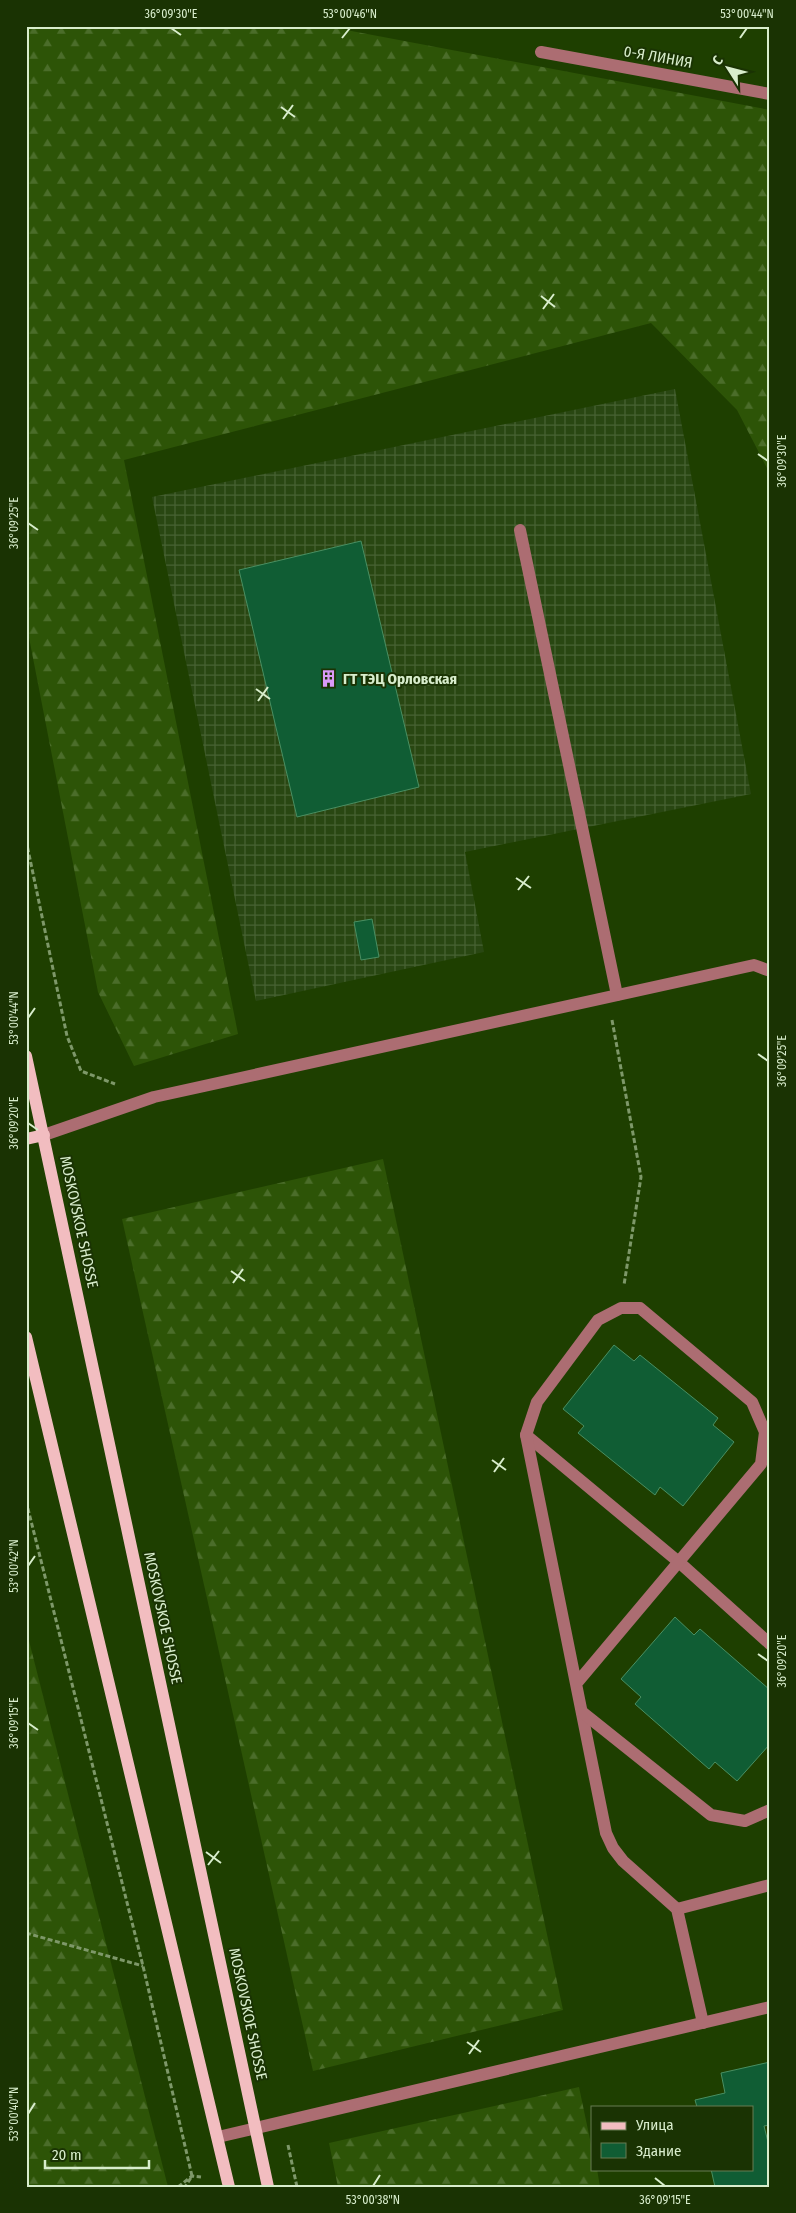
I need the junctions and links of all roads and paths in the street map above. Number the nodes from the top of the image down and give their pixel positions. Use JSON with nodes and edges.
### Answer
{"nodes":[{"id":1,"x":540,"y":52,"type":"dead end"},
{"id":2,"x":770,"y":94,"type":"edge"},
{"id":3,"x":520,"y":530,"type":"dead end"},
{"id":4,"x":26,"y":840,"type":"edge"},
{"id":5,"x":770,"y":971,"type":"edge"},
{"id":6,"x":612,"y":996,"type":"junction"},
{"id":7,"x":26,"y":1056,"type":"edge"},
{"id":8,"x":154,"y":1098,"type":"junction"},
{"id":9,"x":44,"y":1136,"type":"junction"},
{"id":10,"x":26,"y":1139,"type":"edge"},
{"id":11,"x":621,"y":1308,"type":"junction"},
{"id":12,"x":26,"y":1337,"type":"edge"},
{"id":13,"x":526,"y":1435,"type":"junction"},
{"id":14,"x":26,"y":1501,"type":"edge"},
{"id":15,"x":680,"y":1563,"type":"junction"},
{"id":16,"x":770,"y":1644,"type":"edge"},
{"id":17,"x":576,"y":1684,"type":"junction"},
{"id":18,"x":582,"y":1712,"type":"junction"},
{"id":19,"x":770,"y":1810,"type":"edge"},
{"id":20,"x":770,"y":1885,"type":"edge"},
{"id":21,"x":677,"y":1909,"type":"junction"},
{"id":22,"x":26,"y":1933,"type":"edge"},
{"id":23,"x":142,"y":1966,"type":"junction"},
{"id":24,"x":770,"y":2008,"type":"edge"},
{"id":25,"x":703,"y":2023,"type":"junction"},
{"id":26,"x":283,"y":2120,"type":"junction"},
{"id":27,"x":255,"y":2127,"type":"junction"},
{"id":28,"x":218,"y":2137,"type":"junction"},
{"id":29,"x":192,"y":2176,"type":"junction"},
{"id":30,"x":178,"y":2187,"type":"edge"},
{"id":31,"x":186,"y":2187,"type":"edge"},
{"id":32,"x":229,"y":2187,"type":"edge"},
{"id":33,"x":268,"y":2187,"type":"edge"},
{"id":34,"x":297,"y":2187,"type":"edge"}],
"edges":[{"from":1,"to":2,"type":"lane","name":"0-Я ЛИНИЯ"},
{"from":3,"to":6,"type":"lane"},
{"from":4,"to":8,"type":"path"},
{"from":5,"to":6,"type":"lane"},
{"from":6,"to":8,"type":"lane"},
{"from":6,"to":11,"type":"path"},
{"from":7,"to":9,"type":"main road","name":"MOSKOVSKOE SHOSSE"},
{"from":8,"to":9,"type":"lane"},
{"from":9,"to":10,"type":"main road"},
{"from":9,"to":27,"type":"main road","name":"MOSKOVSKOE SHOSSE"},
{"from":11,"to":13,"type":"lane"},
{"from":11,"to":15,"type":"lane"},
{"from":12,"to":28,"type":"main road"},
{"from":13,"to":15,"type":"lane"},
{"from":13,"to":17,"type":"lane"},
{"from":14,"to":23,"type":"path"},
{"from":15,"to":16,"type":"lane"},
{"from":15,"to":17,"type":"lane"},
{"from":17,"to":18,"type":"lane"},
{"from":18,"to":19,"type":"lane"},
{"from":18,"to":21,"type":"lane"},
{"from":20,"to":21,"type":"lane"},
{"from":21,"to":25,"type":"lane"},
{"from":22,"to":23,"type":"path"},
{"from":23,"to":29,"type":"path"},
{"from":24,"to":25,"type":"lane"},
{"from":25,"to":26,"type":"lane"},
{"from":26,"to":27,"type":"lane"},
{"from":26,"to":34,"type":"path"},
{"from":27,"to":28,"type":"lane"},
{"from":27,"to":33,"type":"main road","name":"MOSKOVSKOE SHOSSE"},
{"from":28,"to":32,"type":"main road"},
{"from":29,"to":30,"type":"path"},
{"from":29,"to":31,"type":"path"}]}
